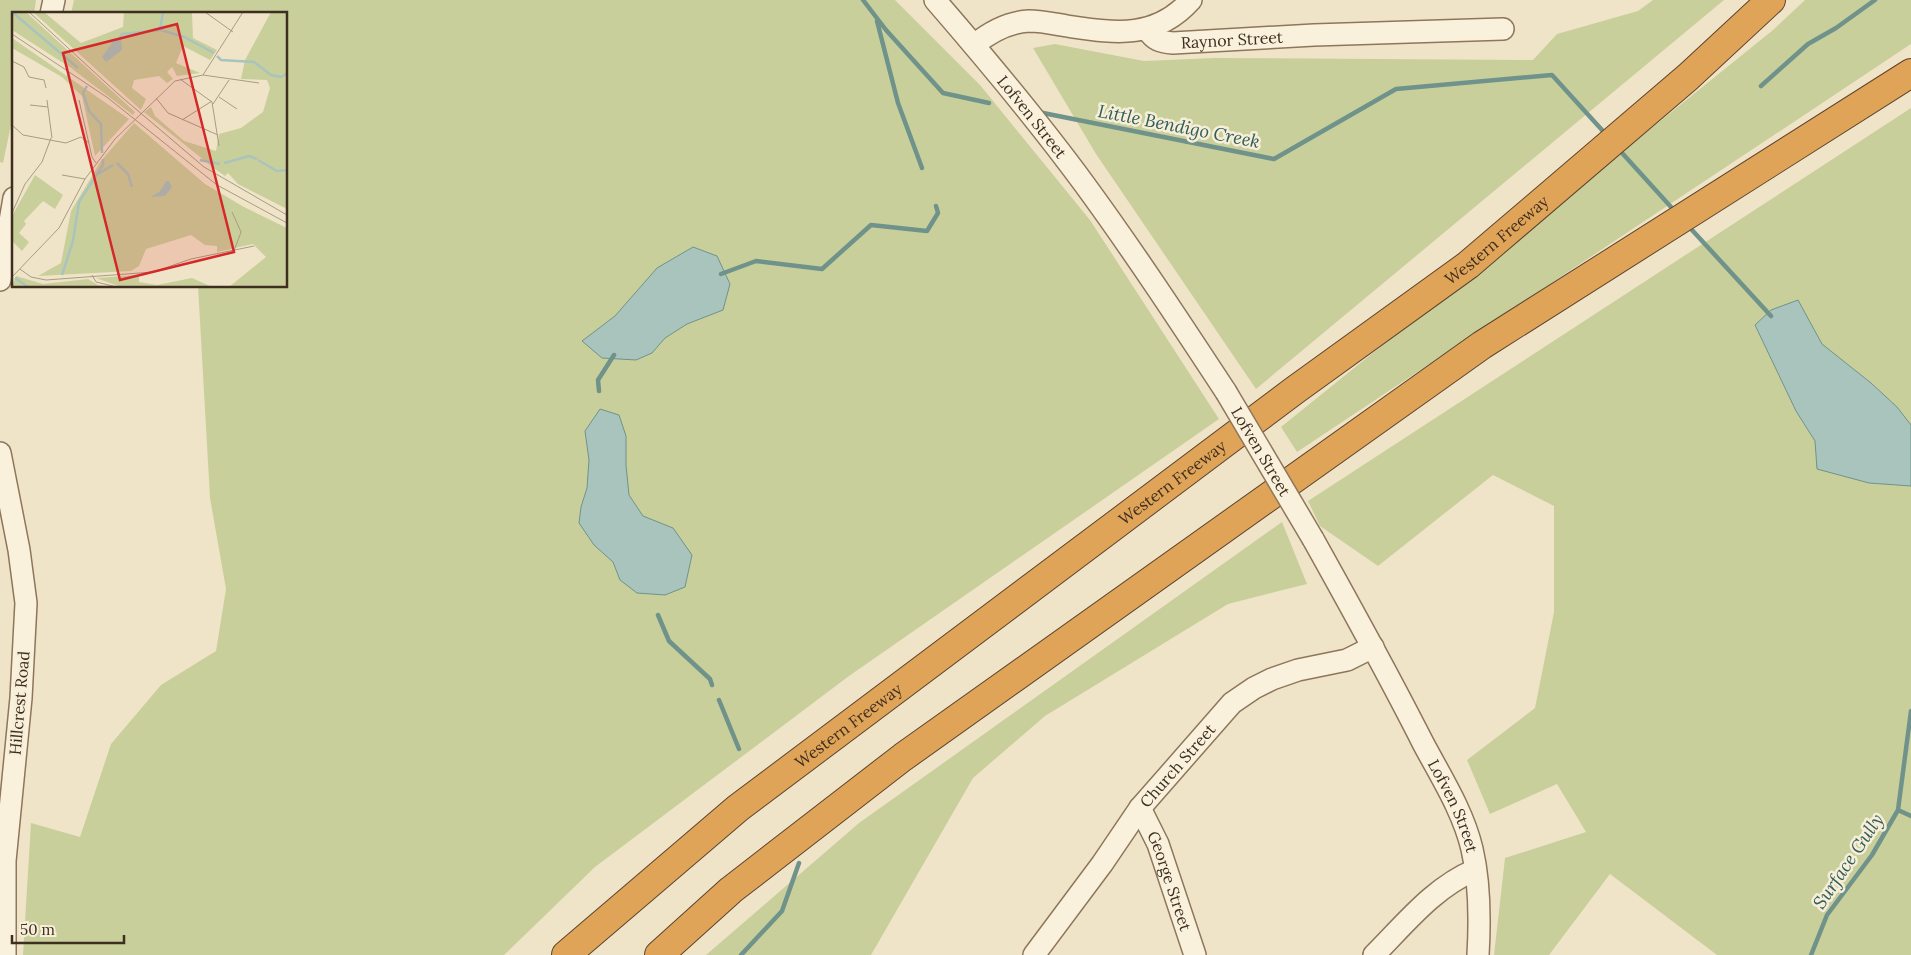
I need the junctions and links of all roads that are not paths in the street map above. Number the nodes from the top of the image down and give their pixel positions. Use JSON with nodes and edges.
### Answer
{"nodes":[{"id":1,"x":935,"y":0,"type":"edge"},
{"id":2,"x":1191,"y":0,"type":"edge"},
{"id":3,"x":1770,"y":0,"type":"edge"},
{"id":4,"x":1147,"y":29,"type":"junction"},
{"id":5,"x":1503,"y":29,"type":"dead end"},
{"id":6,"x":974,"y":45,"type":"junction"},
{"id":7,"x":1911,"y":73,"type":"edge"},
{"id":8,"x":12,"y":210,"type":"edge"},
{"id":9,"x":0,"y":280,"type":"edge"},
{"id":10,"x":0,"y":453,"type":"edge"},
{"id":11,"x":1373,"y":647,"type":"junction"},
{"id":12,"x":1140,"y":808,"type":"junction"},
{"id":13,"x":1475,"y":870,"type":"junction"},
{"id":14,"x":5,"y":955,"type":"edge"},
{"id":15,"x":566,"y":955,"type":"edge"},
{"id":16,"x":659,"y":955,"type":"edge"},
{"id":17,"x":1034,"y":955,"type":"edge"},
{"id":18,"x":1195,"y":955,"type":"edge"},
{"id":19,"x":1374,"y":955,"type":"edge"},
{"id":20,"x":1478,"y":955,"type":"edge"}],
"edges":[{"from":1,"to":6,"type":"street","name":"Lofven Street"},
{"from":2,"to":4,"type":"street"},
{"from":3,"to":15,"type":"highway","name":"Western Freeway"},
{"from":4,"to":5,"type":"street","name":"Raynor Street"},
{"from":4,"to":6,"type":"street"},
{"from":6,"to":11,"type":"street","name":"Lofven Street","bridge":true},
{"from":7,"to":16,"type":"highway"},
{"from":8,"to":9,"type":"street"},
{"from":10,"to":14,"type":"street","name":"Hillcrest Road"},
{"from":11,"to":12,"type":"street","name":"Church Street"},
{"from":11,"to":13,"type":"street","name":"Lofven Street"},
{"from":12,"to":17,"type":"street","name":"Church Street"},
{"from":12,"to":18,"type":"street","name":"George Street"},
{"from":13,"to":19,"type":"street"},
{"from":13,"to":20,"type":"street","name":"Lofven Street"}]}
